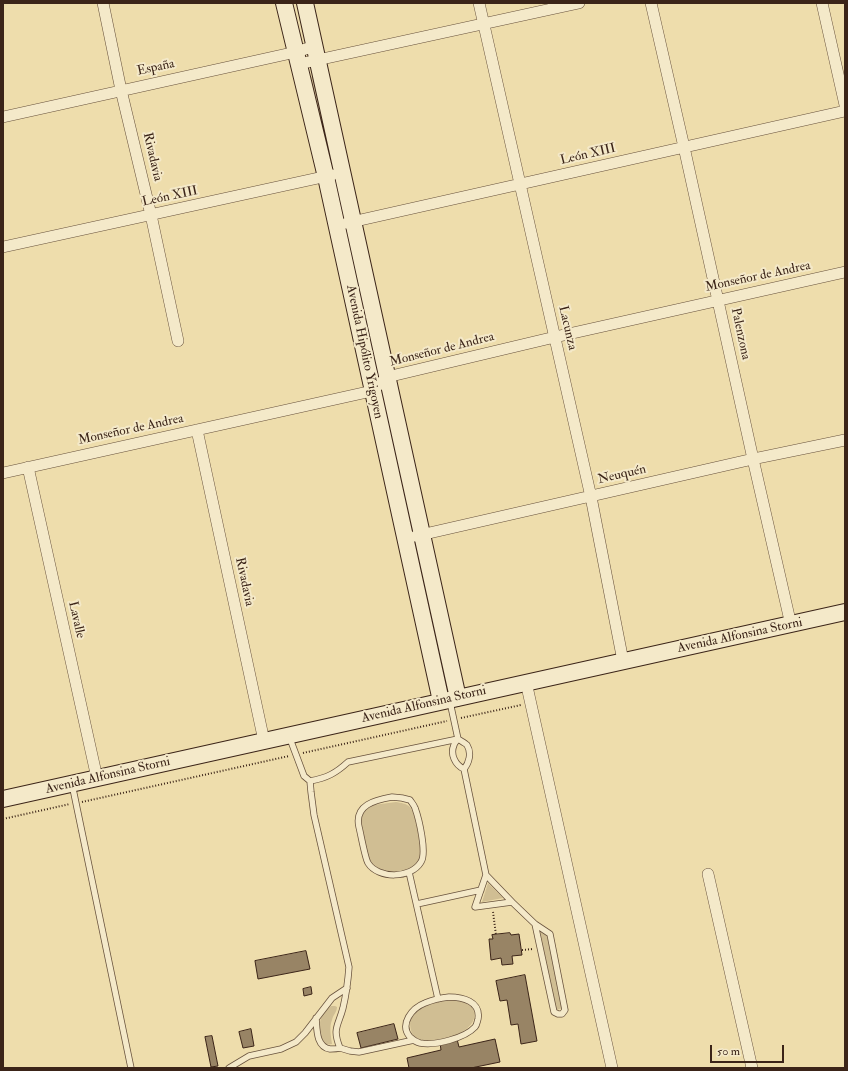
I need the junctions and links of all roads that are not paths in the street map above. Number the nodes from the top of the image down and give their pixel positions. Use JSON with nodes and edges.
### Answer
{"nodes":[{"id":1,"x":102,"y":3,"type":"edge"},
{"id":2,"x":284,"y":3,"type":"edge"},
{"id":3,"x":305,"y":3,"type":"edge"},
{"id":4,"x":479,"y":3,"type":"edge"},
{"id":5,"x":579,"y":3,"type":"edge"},
{"id":6,"x":651,"y":3,"type":"edge"},
{"id":7,"x":822,"y":3,"type":"edge"},
{"id":8,"x":484,"y":24,"type":"junction"},
{"id":9,"x":316,"y":53,"type":"junction"},
{"id":10,"x":298,"y":58,"type":"junction"},
{"id":11,"x":122,"y":90,"type":"junction"},
{"id":12,"x":845,"y":105,"type":"edge"},
{"id":13,"x":845,"y":111,"type":"edge"},
{"id":14,"x":3,"y":117,"type":"edge"},
{"id":15,"x":684,"y":147,"type":"junction"},
{"id":16,"x":343,"y":173,"type":"junction"},
{"id":17,"x":326,"y":177,"type":"junction"},
{"id":18,"x":520,"y":184,"type":"junction"},
{"id":19,"x":151,"y":216,"type":"junction"},
{"id":20,"x":353,"y":222,"type":"junction"},
{"id":21,"x":336,"y":226,"type":"junction"},
{"id":22,"x":3,"y":247,"type":"edge"},
{"id":23,"x":845,"y":272,"type":"edge"},
{"id":24,"x":718,"y":300,"type":"junction"},
{"id":25,"x":555,"y":337,"type":"junction"},
{"id":26,"x":178,"y":341,"type":"dead end"},
{"id":27,"x":387,"y":377,"type":"junction"},
{"id":28,"x":372,"y":391,"type":"junction"},
{"id":29,"x":197,"y":430,"type":"junction"},
{"id":30,"x":845,"y":440,"type":"edge"},
{"id":31,"x":753,"y":459,"type":"junction"},
{"id":32,"x":28,"y":467,"type":"junction"},
{"id":33,"x":3,"y":473,"type":"edge"},
{"id":34,"x":591,"y":497,"type":"junction"},
{"id":35,"x":422,"y":535,"type":"junction"},
{"id":36,"x":405,"y":539,"type":"junction"},
{"id":37,"x":845,"y":612,"type":"edge"},
{"id":38,"x":791,"y":625,"type":"junction"},
{"id":39,"x":623,"y":661,"type":"junction"},
{"id":40,"x":526,"y":682,"type":"junction"},
{"id":41,"x":449,"y":699,"type":"junction"},
{"id":42,"x":289,"y":735,"type":"junction"},
{"id":43,"x":458,"y":739,"type":"junction"},
{"id":44,"x":264,"y":740,"type":"junction"},
{"id":45,"x":464,"y":769,"type":"junction"},
{"id":46,"x":97,"y":778,"type":"junction"},
{"id":47,"x":310,"y":781,"type":"junction"},
{"id":48,"x":72,"y":784,"type":"junction"},
{"id":49,"x":3,"y":799,"type":"edge"},
{"id":50,"x":410,"y":872,"type":"junction"},
{"id":51,"x":708,"y":874,"type":"dead end"},
{"id":52,"x":486,"y":875,"type":"junction"},
{"id":53,"x":481,"y":890,"type":"junction"},
{"id":54,"x":512,"y":902,"type":"junction"},
{"id":55,"x":417,"y":904,"type":"junction"},
{"id":56,"x":535,"y":924,"type":"junction"},
{"id":57,"x":347,"y":988,"type":"junction"},
{"id":58,"x":438,"y":999,"type":"junction"},
{"id":59,"x":316,"y":1018,"type":"junction"},
{"id":60,"x":414,"y":1040,"type":"junction"},
{"id":61,"x":340,"y":1048,"type":"junction"},
{"id":62,"x":131,"y":1068,"type":"edge"},
{"id":63,"x":229,"y":1068,"type":"edge"},
{"id":64,"x":612,"y":1068,"type":"edge"},
{"id":65,"x":752,"y":1068,"type":"edge"}],
"edges":[{"from":1,"to":11,"type":"street","name":"Rivadavia"},
{"from":2,"to":10,"type":"main road","name":"Avenida Hipólito Yrigoyen"},
{"from":3,"to":9,"type":"main road","name":"Avenida Hipólito Yrigoyen"},
{"from":4,"to":8,"type":"street","name":"Lacunza"},
{"from":5,"to":8,"type":"street","name":"España"},
{"from":6,"to":15,"type":"street","name":"Palenzona"},
{"from":7,"to":12,"type":"street"},
{"from":8,"to":9,"type":"street","name":"España"},
{"from":8,"to":18,"type":"street","name":"Lacunza"},
{"from":9,"to":10,"type":"street","name":"España"},
{"from":9,"to":16,"type":"main road","name":"Avenida Hipólito Yrigoyen"},
{"from":10,"to":11,"type":"street","name":"España"},
{"from":10,"to":17,"type":"main road","name":"Avenida Hipólito Yrigoyen"},
{"from":11,"to":14,"type":"street","name":"España"},
{"from":11,"to":19,"type":"street","name":"Rivadavia"},
{"from":13,"to":15,"type":"street","name":"León XIII"},
{"from":15,"to":18,"type":"street","name":"León XIII"},
{"from":15,"to":24,"type":"street","name":"Palenzona"},
{"from":16,"to":17,"type":"street","name":"León XIII"},
{"from":16,"to":20,"type":"main road","name":"Avenida Hipólito Yrigoyen"},
{"from":17,"to":19,"type":"street","name":"León XIII"},
{"from":17,"to":21,"type":"main road","name":"Avenida Hipólito Yrigoyen"},
{"from":18,"to":20,"type":"street","name":"León XIII"},
{"from":18,"to":25,"type":"street","name":"Lacunza"},
{"from":19,"to":22,"type":"street","name":"León XIII"},
{"from":19,"to":26,"type":"street","name":"Rivadavia"},
{"from":20,"to":21,"type":"street","name":"León XIII"},
{"from":20,"to":27,"type":"main road","name":"Avenida Hipólito Yrigoyen"},
{"from":21,"to":28,"type":"main road","name":"Avenida Hipólito Yrigoyen"},
{"from":23,"to":24,"type":"street","name":"Monseñor de Andrea"},
{"from":24,"to":25,"type":"street","name":"Monseñor de Andrea"},
{"from":24,"to":31,"type":"street","name":"Palenzona"},
{"from":25,"to":27,"type":"street","name":"Monseñor de Andrea"},
{"from":25,"to":34,"type":"street","name":"Lacunza"},
{"from":27,"to":28,"type":"street","name":"Monseñor de Andrea"},
{"from":27,"to":35,"type":"main road","name":"Avenida Hipólito Yrigoyen"},
{"from":28,"to":29,"type":"street","name":"Monseñor de Andrea"},
{"from":28,"to":36,"type":"main road","name":"Avenida Hipólito Yrigoyen"},
{"from":29,"to":32,"type":"street","name":"Monseñor de Andrea"},
{"from":29,"to":44,"type":"street","name":"Rivadavia"},
{"from":30,"to":31,"type":"street","name":"Neuquén"},
{"from":31,"to":34,"type":"street","name":"Neuquén"},
{"from":31,"to":38,"type":"street","name":"Palenzona"},
{"from":32,"to":33,"type":"street","name":"Monseñor de Andrea"},
{"from":32,"to":46,"type":"street","name":"Lavalle"},
{"from":34,"to":35,"type":"street","name":"Neuquén"},
{"from":34,"to":39,"type":"street","name":"Lacunza"},
{"from":35,"to":36,"type":"street","name":"Neuquén"},
{"from":35,"to":41,"type":"main road","name":"Avenida Hipólito Yrigoyen"},
{"from":36,"to":41,"type":"main road","name":"Avenida Hipólito Yrigoyen"},
{"from":37,"to":38,"type":"main road","name":"Avenida Alfonsina Storni"},
{"from":38,"to":39,"type":"main road","name":"Avenida Alfonsina Storni"},
{"from":39,"to":40,"type":"main road","name":"Avenida Alfonsina Storni"},
{"from":40,"to":41,"type":"main road","name":"Avenida Alfonsina Storni"},
{"from":40,"to":64,"type":"street"},
{"from":41,"to":42,"type":"main road","name":"Avenida Alfonsina Storni"},
{"from":41,"to":43,"type":"lane"},
{"from":42,"to":44,"type":"main road","name":"Avenida Alfonsina Storni"},
{"from":42,"to":47,"type":"lane"},
{"from":43,"to":45,"type":"lane"},
{"from":43,"to":45,"type":"lane"},
{"from":43,"to":47,"type":"lane"},
{"from":44,"to":46,"type":"main road","name":"Avenida Alfonsina Storni"},
{"from":45,"to":52,"type":"lane"},
{"from":46,"to":48,"type":"main road","name":"Avenida Alfonsina Storni"},
{"from":47,"to":57,"type":"lane"},
{"from":48,"to":49,"type":"main road","name":"Avenida Alfonsina Storni"},
{"from":48,"to":62,"type":"lane"},
{"from":50,"to":50,"type":"lane"},
{"from":50,"to":55,"type":"lane"},
{"from":51,"to":65,"type":"street"},
{"from":52,"to":53,"type":"lane"},
{"from":52,"to":54,"type":"lane"},
{"from":53,"to":54,"type":"lane"},
{"from":53,"to":55,"type":"lane"},
{"from":54,"to":56,"type":"lane"},
{"from":55,"to":58,"type":"lane"},
{"from":56,"to":56,"type":"lane"},
{"from":57,"to":59,"type":"lane"},
{"from":57,"to":61,"type":"lane"},
{"from":58,"to":60,"type":"lane"},
{"from":58,"to":60,"type":"lane"},
{"from":59,"to":61,"type":"lane"},
{"from":59,"to":63,"type":"lane"},
{"from":60,"to":61,"type":"lane"}]}
